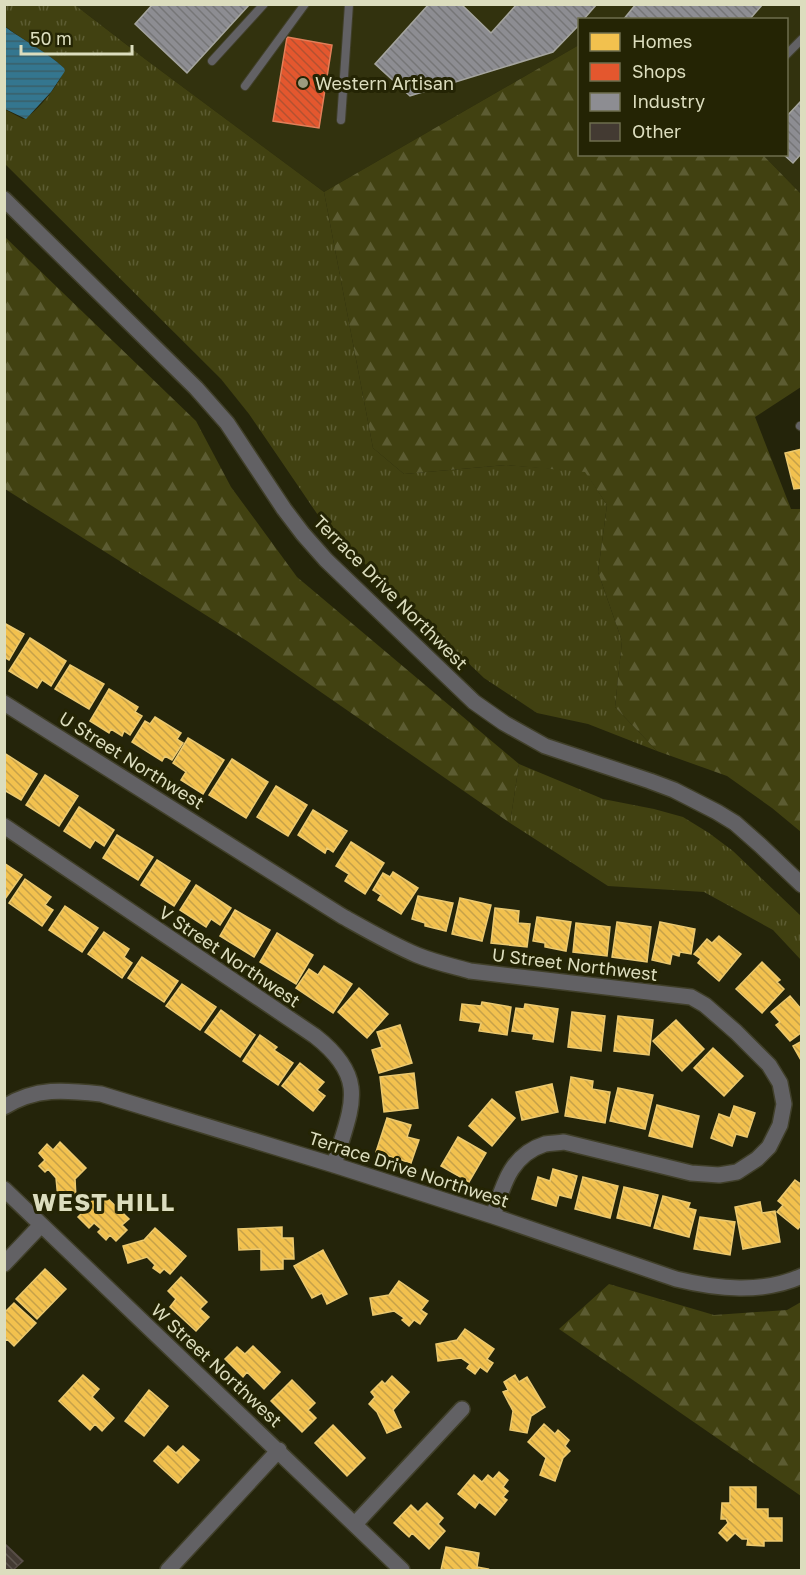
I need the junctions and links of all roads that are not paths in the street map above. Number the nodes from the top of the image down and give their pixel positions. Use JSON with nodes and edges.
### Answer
{"nodes":[{"id":1,"x":264,"y":4,"type":"edge"},
{"id":2,"x":305,"y":4,"type":"edge"},
{"id":3,"x":349,"y":4,"type":"edge"},
{"id":4,"x":801,"y":39,"type":"edge"},
{"id":5,"x":788,"y":53,"type":"edge"},
{"id":6,"x":212,"y":61,"type":"dead end"},
{"id":7,"x":245,"y":86,"type":"dead end"},
{"id":8,"x":341,"y":120,"type":"dead end"},
{"id":9,"x":4,"y":199,"type":"edge"},
{"id":10,"x":4,"y":703,"type":"edge"},
{"id":11,"x":4,"y":826,"type":"edge"},
{"id":12,"x":801,"y":885,"type":"edge"},
{"id":13,"x":4,"y":1107,"type":"edge"},
{"id":14,"x":334,"y":1165,"type":"junction"},
{"id":15,"x":4,"y":1189,"type":"edge"},
{"id":16,"x":493,"y":1216,"type":"junction"},
{"id":17,"x":41,"y":1225,"type":"junction"},
{"id":18,"x":4,"y":1264,"type":"edge"},
{"id":19,"x":801,"y":1276,"type":"edge"},
{"id":20,"x":462,"y":1409,"type":"dead end"},
{"id":21,"x":279,"y":1450,"type":"junction"},
{"id":22,"x":355,"y":1524,"type":"junction"},
{"id":23,"x":168,"y":1570,"type":"edge"},
{"id":24,"x":402,"y":1570,"type":"edge"}],
"edges":[{"from":1,"to":6,"type":"lane"},
{"from":2,"to":7,"type":"lane"},
{"from":3,"to":8,"type":"lane"},
{"from":4,"to":5,"type":"lane"},
{"from":9,"to":12,"type":"street","name":"Terrace Drive Northwest"},
{"from":10,"to":16,"type":"street","name":"U Street Northwest"},
{"from":11,"to":14,"type":"street","name":"V Street Northwest"},
{"from":13,"to":14,"type":"street","name":"Terrace Drive Northwest"},
{"from":14,"to":16,"type":"street","name":"Terrace Drive Northwest"},
{"from":15,"to":17,"type":"street","name":"W Street Northwest"},
{"from":16,"to":19,"type":"street","name":"Terrace Drive Northwest"},
{"from":17,"to":18,"type":"street"},
{"from":17,"to":21,"type":"street","name":"W Street Northwest"},
{"from":20,"to":22,"type":"street"},
{"from":21,"to":22,"type":"street","name":"W Street Northwest"},
{"from":21,"to":23,"type":"street"},
{"from":22,"to":24,"type":"street","name":"W Street Northwest"}]}
